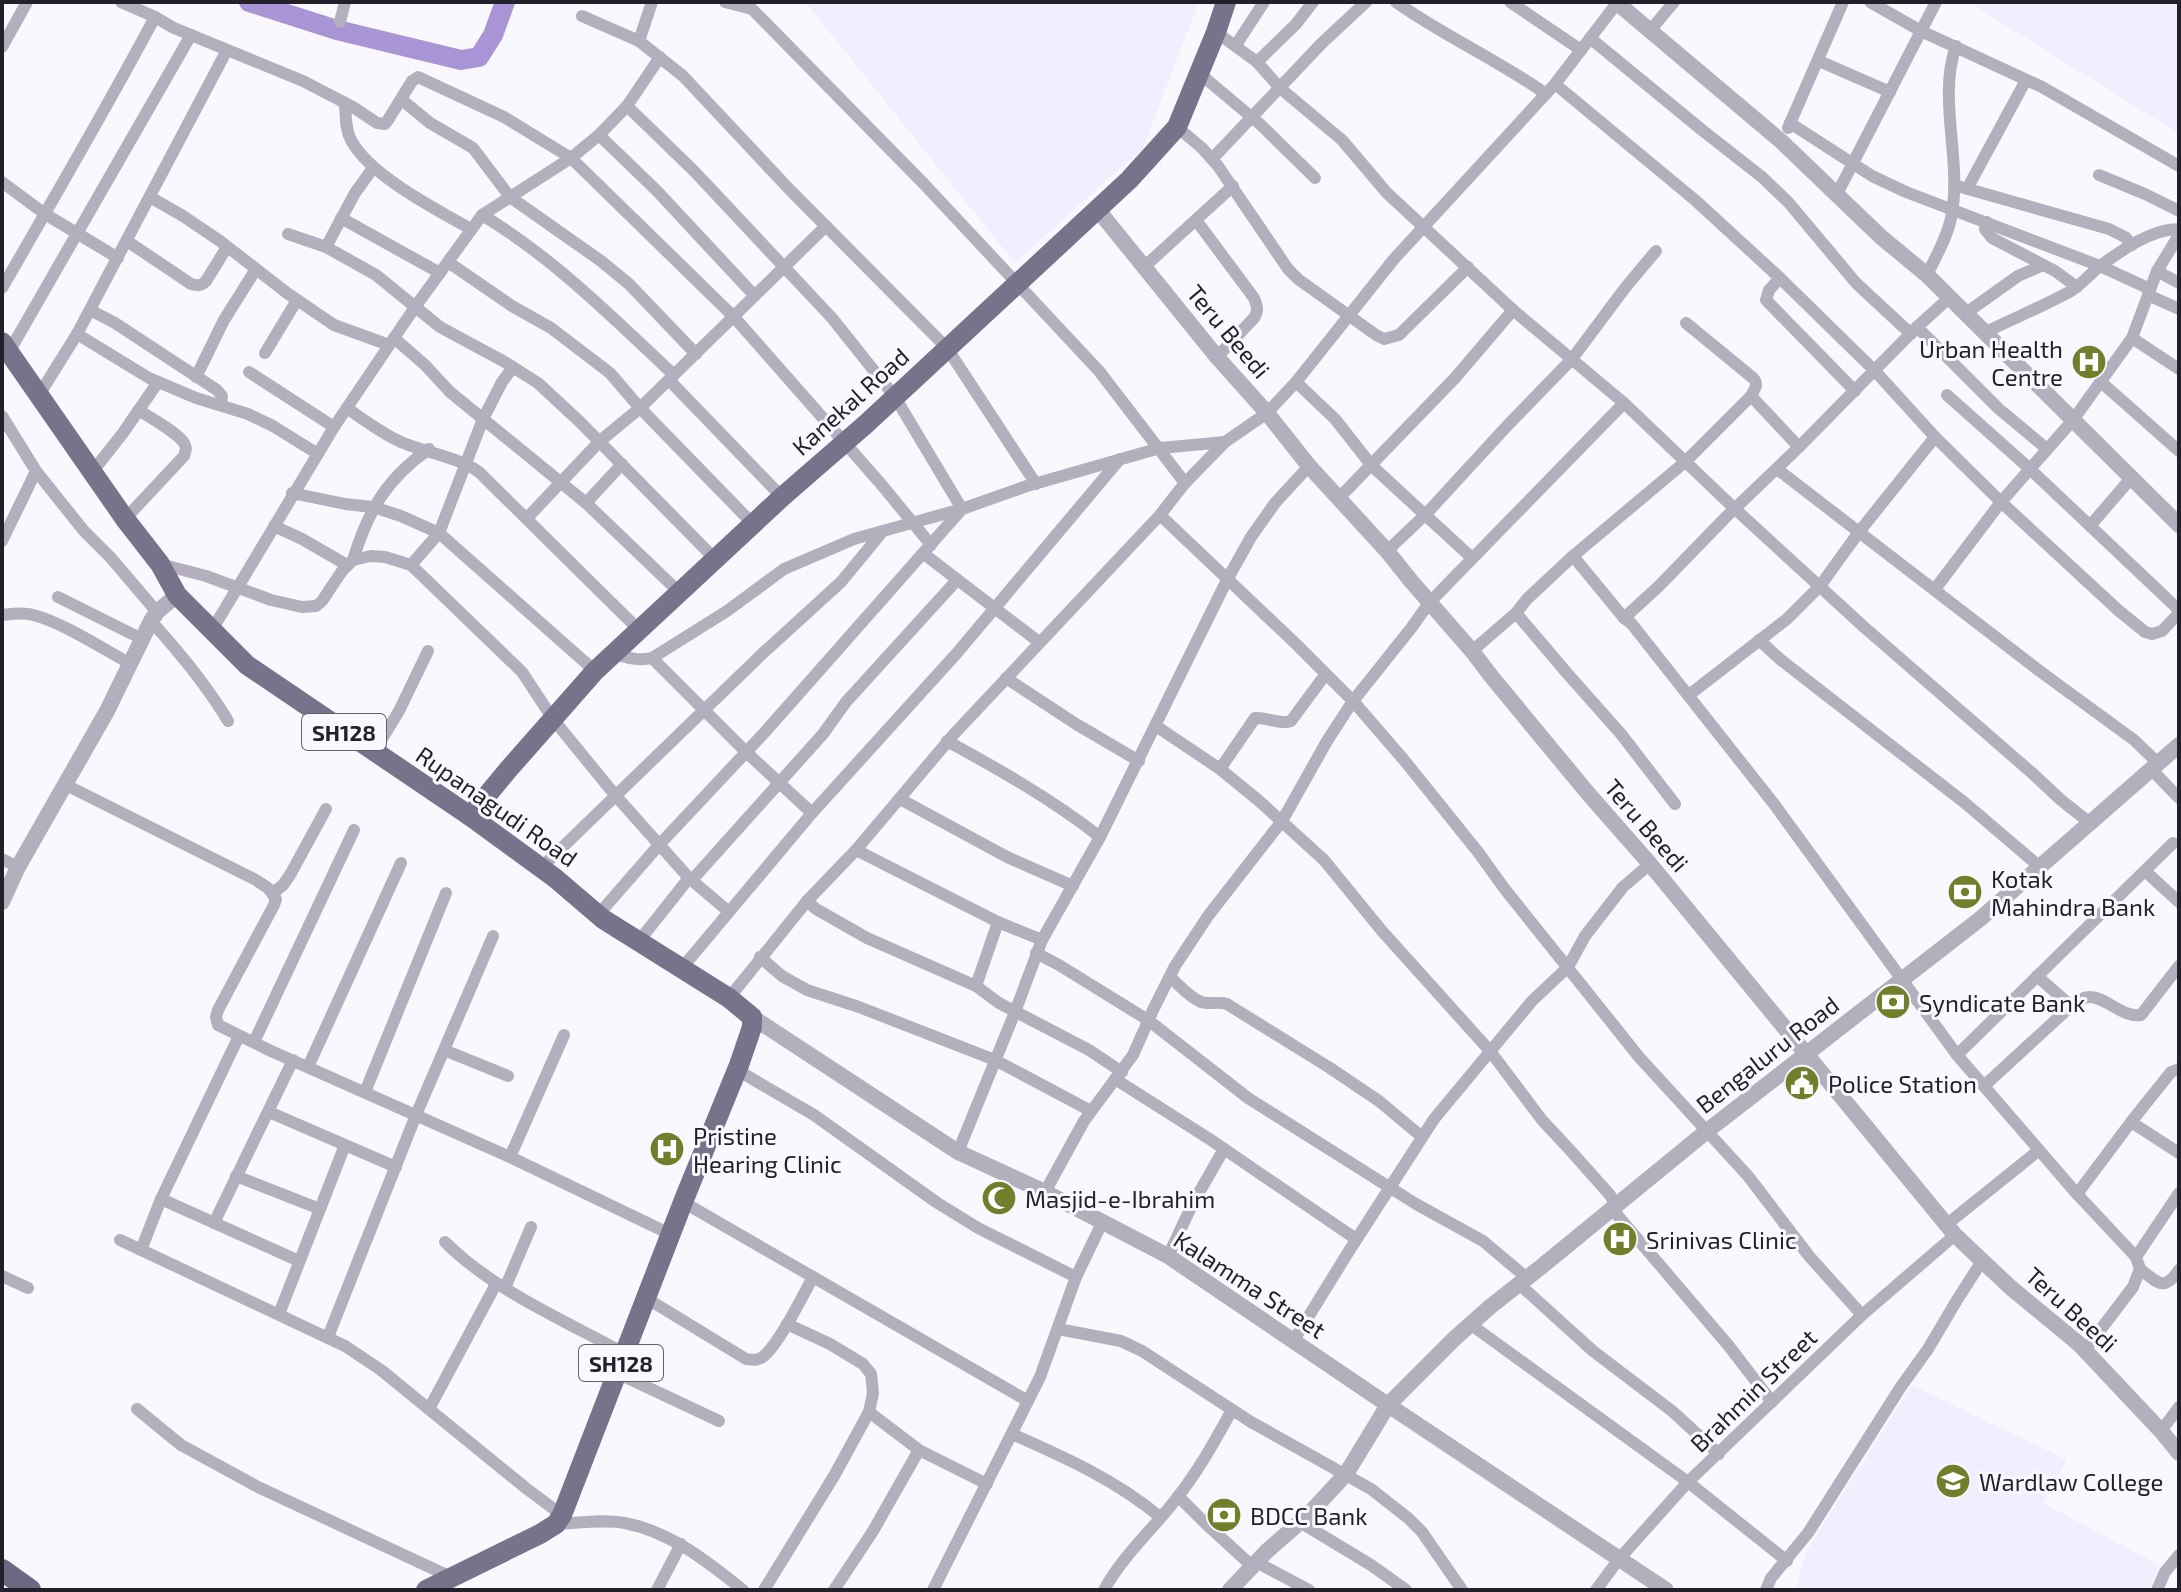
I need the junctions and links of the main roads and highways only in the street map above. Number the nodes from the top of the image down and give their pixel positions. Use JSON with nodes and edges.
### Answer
{"nodes":[{"id":1,"x":1226,"y":2,"type":"edge"},
{"id":2,"x":5,"y":347,"type":"edge"},
{"id":3,"x":470,"y":816,"type":"junction"},
{"id":4,"x":2,"y":1570,"type":"edge"},
{"id":5,"x":2,"y":1586,"type":"edge"},
{"id":6,"x":7,"y":1590,"type":"edge"},
{"id":7,"x":30,"y":1590,"type":"edge"},
{"id":8,"x":426,"y":1590,"type":"edge"}],
"edges":[{"from":1,"to":3,"type":"main road","name":"Kanekal Road"},
{"from":2,"to":3,"type":"main road","name":"Rupanagudi Road","number":"SH128"},
{"from":3,"to":8,"type":"main road","name":"Rupanagudi Road","number":"SH128"},
{"from":4,"to":7,"type":"highway"},
{"from":5,"to":6,"type":"highway"}]}
